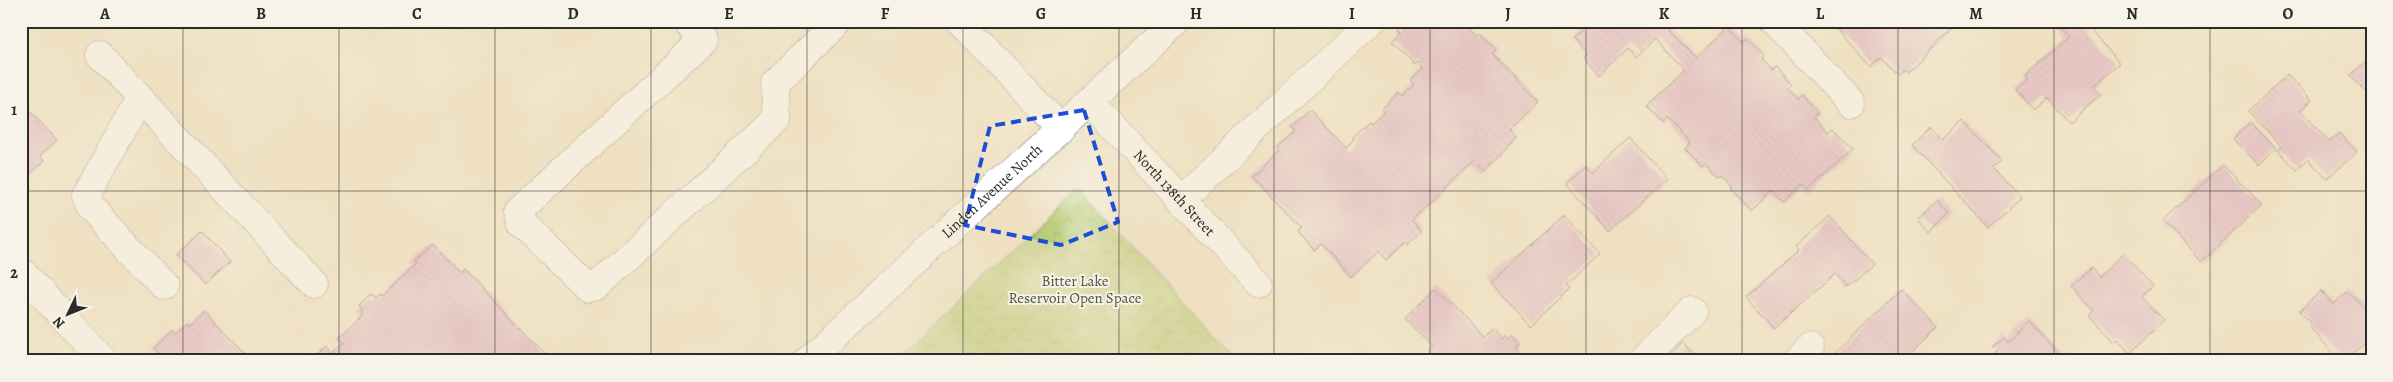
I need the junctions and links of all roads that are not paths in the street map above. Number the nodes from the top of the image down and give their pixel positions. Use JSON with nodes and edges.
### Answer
{"nodes":[{"id":1,"x":686,"y":21,"type":"edge"},
{"id":2,"x":839,"y":21,"type":"edge"},
{"id":3,"x":960,"y":21,"type":"edge"},
{"id":4,"x":1177,"y":21,"type":"edge"},
{"id":5,"x":1371,"y":21,"type":"edge"},
{"id":6,"x":1774,"y":21,"type":"edge"},
{"id":7,"x":100,"y":56,"type":"dead end"},
{"id":8,"x":140,"y":98,"type":"junction"},
{"id":9,"x":1090,"y":102,"type":"junction"},
{"id":10,"x":1851,"y":103,"type":"dead end"},
{"id":11,"x":1061,"y":129,"type":"junction"},
{"id":12,"x":1181,"y":200,"type":"junction"},
{"id":13,"x":21,"y":271,"type":"edge"},
{"id":14,"x":1258,"y":283,"type":"dead end"},
{"id":15,"x":314,"y":284,"type":"dead end"},
{"id":16,"x":164,"y":286,"type":"dead end"},
{"id":17,"x":1692,"y":311,"type":"dead end"},
{"id":18,"x":104,"y":361,"type":"edge"},
{"id":19,"x":807,"y":361,"type":"edge"},
{"id":20,"x":1642,"y":361,"type":"edge"}],
"edges":[{"from":1,"to":2,"type":"street"},
{"from":3,"to":11,"type":"street"},
{"from":4,"to":9,"type":"street","name":"Linden Avenue North"},
{"from":5,"to":12,"type":"street"},
{"from":6,"to":10,"type":"street"},
{"from":7,"to":8,"type":"street"},
{"from":8,"to":15,"type":"street"},
{"from":8,"to":16,"type":"street"},
{"from":9,"to":11,"type":"street","name":"Linden Avenue North"},
{"from":9,"to":12,"type":"street","name":"North 138th Street"},
{"from":11,"to":19,"type":"street","name":"Linden Avenue North"},
{"from":12,"to":14,"type":"street","name":"North 138th Street"},
{"from":13,"to":18,"type":"street"},
{"from":17,"to":20,"type":"street"}]}
